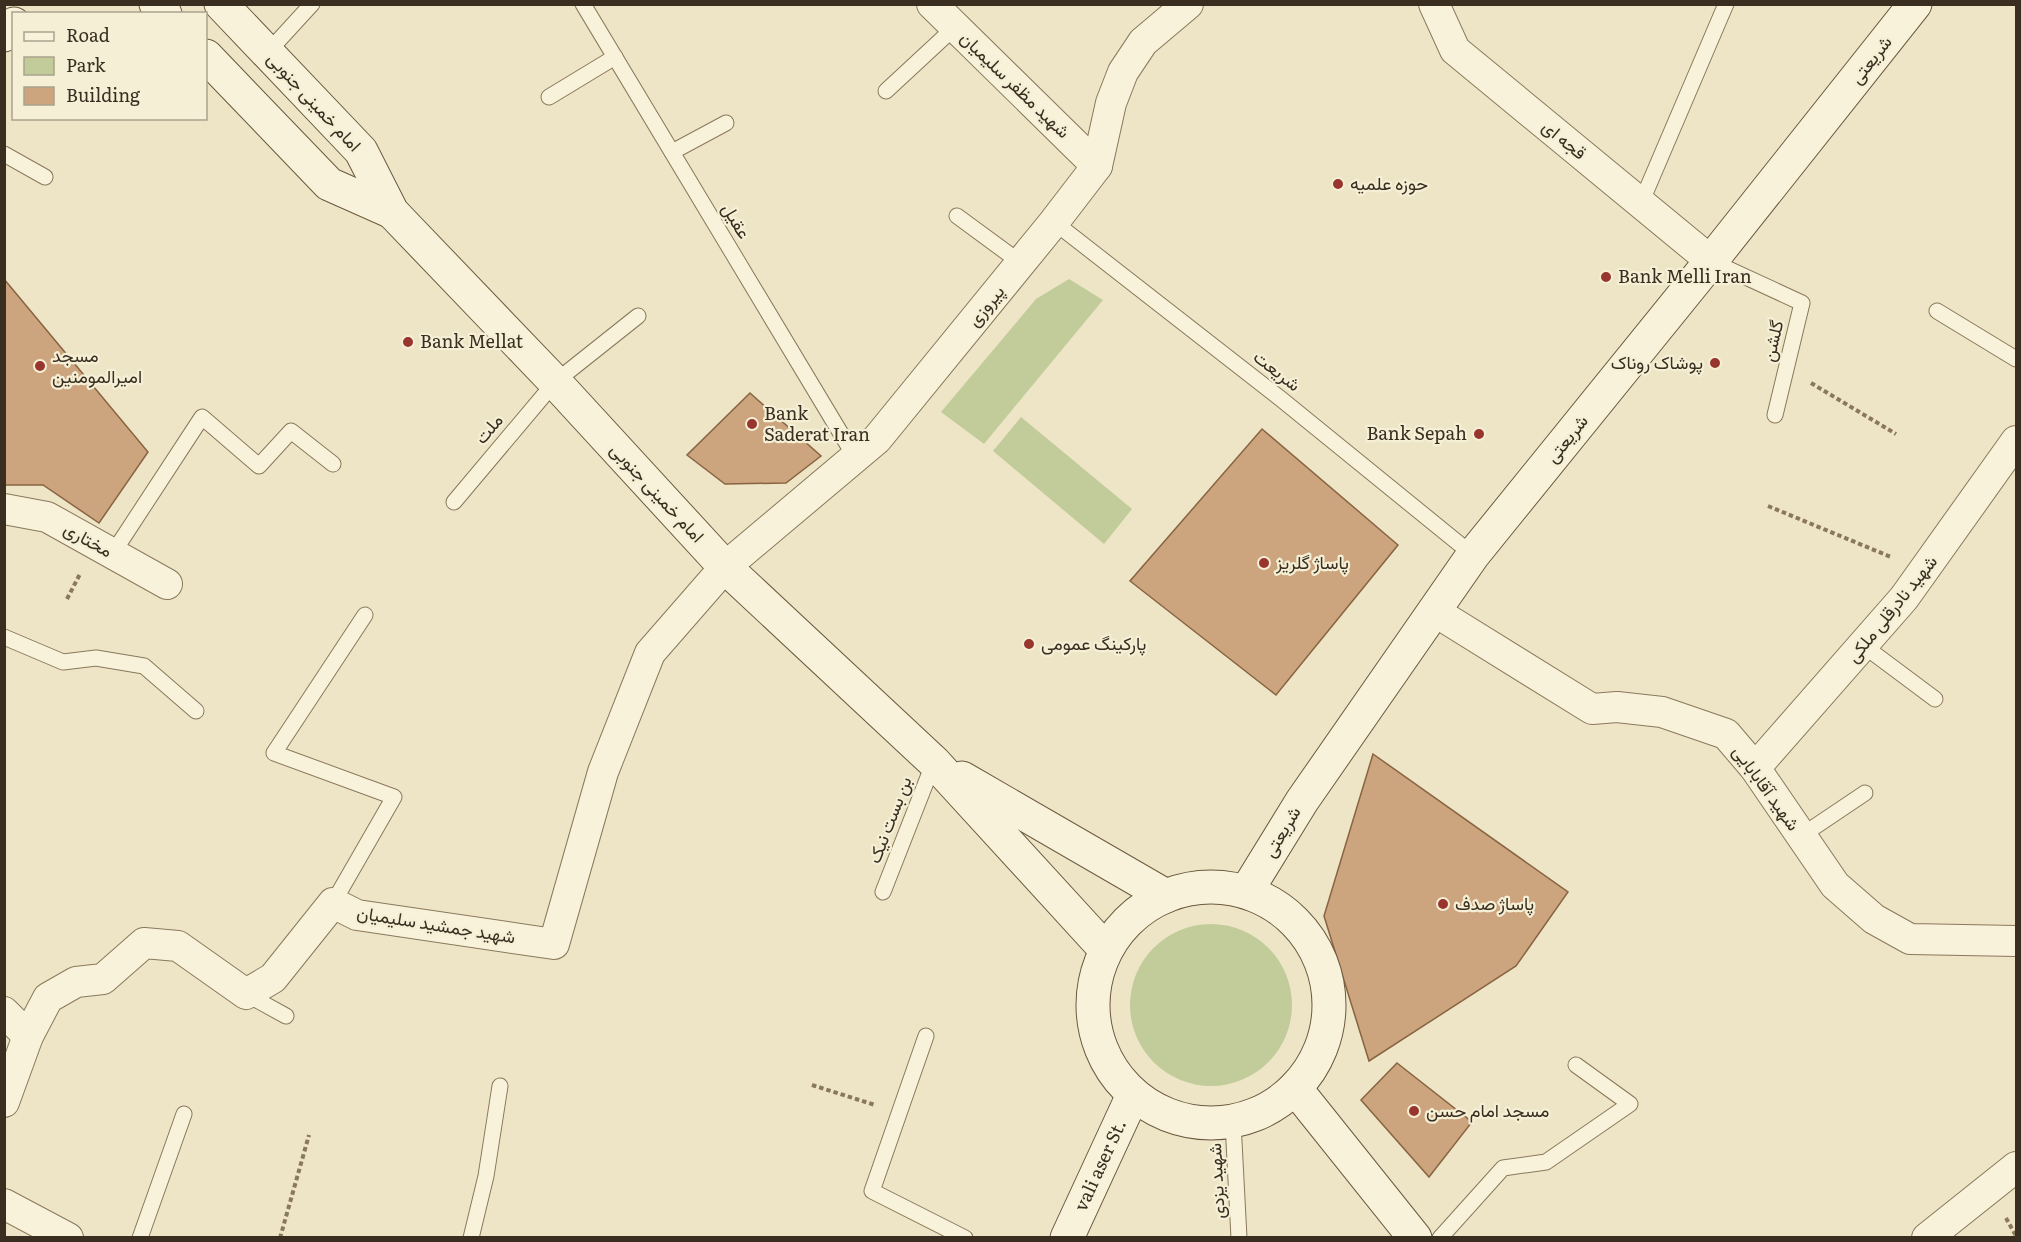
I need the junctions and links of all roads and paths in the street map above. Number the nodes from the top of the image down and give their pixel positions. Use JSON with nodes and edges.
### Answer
{"nodes":[{"id":1,"x":221,"y":4,"type":"edge"},
{"id":2,"x":312,"y":4,"type":"edge"},
{"id":3,"x":583,"y":4,"type":"edge"},
{"id":4,"x":932,"y":4,"type":"edge"},
{"id":5,"x":1188,"y":4,"type":"edge"},
{"id":6,"x":1434,"y":4,"type":"edge"},
{"id":7,"x":1726,"y":4,"type":"edge"},
{"id":8,"x":1915,"y":4,"type":"edge"},
{"id":9,"x":955,"y":27,"type":"junction"},
{"id":10,"x":268,"y":52,"type":"junction"},
{"id":11,"x":207,"y":57,"type":"edge"},
{"id":12,"x":615,"y":57,"type":"junction"},
{"id":13,"x":886,"y":91,"type":"dead end"},
{"id":14,"x":549,"y":97,"type":"dead end"},
{"id":15,"x":726,"y":123,"type":"dead end"},
{"id":16,"x":672,"y":152,"type":"junction"},
{"id":17,"x":4,"y":154,"type":"edge"},
{"id":18,"x":1097,"y":166,"type":"junction"},
{"id":19,"x":45,"y":177,"type":"dead end"},
{"id":20,"x":1641,"y":203,"type":"junction"},
{"id":21,"x":392,"y":212,"type":"junction"},
{"id":22,"x":957,"y":216,"type":"dead end"},
{"id":23,"x":1054,"y":222,"type":"junction"},
{"id":24,"x":1712,"y":261,"type":"junction"},
{"id":25,"x":1021,"y":263,"type":"junction"},
{"id":26,"x":1937,"y":311,"type":"dead end"},
{"id":27,"x":638,"y":316,"type":"dead end"},
{"id":28,"x":2016,"y":359,"type":"edge"},
{"id":29,"x":1787,"y":369,"type":"junction"},
{"id":30,"x":555,"y":382,"type":"junction"},
{"id":31,"x":1775,"y":415,"type":"dead end"},
{"id":32,"x":1896,"y":434,"type":"dead end"},
{"id":33,"x":2016,"y":441,"type":"edge"},
{"id":34,"x":855,"y":458,"type":"junction"},
{"id":35,"x":333,"y":464,"type":"dead end"},
{"id":36,"x":454,"y":502,"type":"dead end"},
{"id":37,"x":1768,"y":506,"type":"dead end"},
{"id":38,"x":4,"y":509,"type":"edge"},
{"id":39,"x":112,"y":553,"type":"junction"},
{"id":40,"x":1473,"y":555,"type":"junction"},
{"id":41,"x":725,"y":567,"type":"junction"},
{"id":42,"x":1925,"y":571,"type":"junction"},
{"id":43,"x":167,"y":584,"type":"dead end"},
{"id":44,"x":1434,"y":612,"type":"junction"},
{"id":45,"x":365,"y":615,"type":"dead end"},
{"id":46,"x":4,"y":637,"type":"edge"},
{"id":47,"x":1864,"y":646,"type":"junction"},
{"id":48,"x":1935,"y":699,"type":"dead end"},
{"id":49,"x":196,"y":711,"type":"dead end"},
{"id":50,"x":934,"y":762,"type":"junction"},
{"id":51,"x":1755,"y":768,"type":"junction"},
{"id":52,"x":1865,"y":793,"type":"dead end"},
{"id":53,"x":1801,"y":836,"type":"junction"},
{"id":54,"x":883,"y":892,"type":"dead end"},
{"id":55,"x":1246,"y":892,"type":"junction"},
{"id":56,"x":1166,"y":896,"type":"junction"},
{"id":57,"x":333,"y":903,"type":"junction"},
{"id":58,"x":2016,"y":941,"type":"edge"},
{"id":59,"x":1106,"y":950,"type":"junction"},
{"id":60,"x":246,"y":994,"type":"junction"},
{"id":61,"x":4,"y":1012,"type":"edge"},
{"id":62,"x":286,"y":1016,"type":"dead end"},
{"id":63,"x":28,"y":1036,"type":"junction"},
{"id":64,"x":926,"y":1036,"type":"dead end"},
{"id":65,"x":1576,"y":1065,"type":"dead end"},
{"id":66,"x":812,"y":1084,"type":"dead end"},
{"id":67,"x":500,"y":1086,"type":"dead end"},
{"id":68,"x":1295,"y":1088,"type":"junction"},
{"id":69,"x":1132,"y":1095,"type":"junction"},
{"id":70,"x":4,"y":1102,"type":"edge"},
{"id":71,"x":899,"y":1113,"type":"junction"},
{"id":72,"x":184,"y":1114,"type":"dead end"},
{"id":73,"x":1233,"y":1122,"type":"junction"},
{"id":74,"x":309,"y":1135,"type":"dead end"},
{"id":75,"x":2016,"y":1167,"type":"edge"},
{"id":76,"x":4,"y":1204,"type":"edge"},
{"id":77,"x":68,"y":1238,"type":"edge"},
{"id":78,"x":140,"y":1238,"type":"edge"},
{"id":79,"x":280,"y":1238,"type":"edge"},
{"id":80,"x":471,"y":1238,"type":"edge"},
{"id":81,"x":965,"y":1238,"type":"edge"},
{"id":82,"x":1067,"y":1238,"type":"edge"},
{"id":83,"x":1239,"y":1238,"type":"edge"},
{"id":84,"x":1415,"y":1238,"type":"edge"},
{"id":85,"x":1440,"y":1238,"type":"edge"},
{"id":86,"x":1927,"y":1238,"type":"edge"}],
"edges":[{"from":1,"to":10,"type":"main road","name":"امام خمینی جنوبی"},
{"from":2,"to":10,"type":"lane"},
{"from":3,"to":12,"type":"lane","name":"عقیل"},
{"from":4,"to":9,"type":"street","name":"شهید مظفر سلیمیان"},
{"from":5,"to":18,"type":"street","name":"پیروزی"},
{"from":6,"to":20,"type":"street","name":"قجه ای"},
{"from":7,"to":20,"type":"lane"},
{"from":8,"to":24,"type":"main road","name":"شریعتی"},
{"from":9,"to":13,"type":"lane"},
{"from":9,"to":18,"type":"street","name":"شهید مظفر سلیمیان"},
{"from":10,"to":21,"type":"main road","name":"امام خمینی جنوبی"},
{"from":11,"to":21,"type":"main road","name":"امام خمینی جنوبی"},
{"from":12,"to":14,"type":"lane"},
{"from":12,"to":16,"type":"lane","name":"عقیل"},
{"from":15,"to":16,"type":"lane"},
{"from":16,"to":34,"type":"lane","name":"عقیل"},
{"from":17,"to":19,"type":"lane"},
{"from":18,"to":23,"type":"street","name":"پیروزی"},
{"from":20,"to":24,"type":"street","name":"قجه ای"},
{"from":21,"to":30,"type":"main road","name":"امام خمینی جنوبی"},
{"from":22,"to":25,"type":"lane"},
{"from":23,"to":25,"type":"street","name":"پیروزی"},
{"from":23,"to":40,"type":"lane","name":"شریعت"},
{"from":24,"to":29,"type":"lane","name":"گلشن"},
{"from":24,"to":40,"type":"main road","name":"شریعتی"},
{"from":25,"to":34,"type":"street","name":"پیروزی"},
{"from":26,"to":28,"type":"lane"},
{"from":27,"to":30,"type":"lane","name":"ملت"},
{"from":29,"to":31,"type":"lane","name":"گلشن"},
{"from":29,"to":32,"type":"path"},
{"from":30,"to":36,"type":"lane","name":"ملت"},
{"from":30,"to":41,"type":"main road","name":"امام خمینی جنوبی"},
{"from":33,"to":42,"type":"street","name":"شهید نادرقلی ملکی"},
{"from":34,"to":41,"type":"street","name":"پیروزی"},
{"from":35,"to":39,"type":"lane"},
{"from":37,"to":42,"type":"path"},
{"from":38,"to":39,"type":"street","name":"مختاری"},
{"from":39,"to":43,"type":"street","name":"مختاری"},
{"from":40,"to":44,"type":"main road","name":"شریعتی"},
{"from":41,"to":50,"type":"main road","name":"امام خمینی جنوبی"},
{"from":41,"to":57,"type":"street","name":"شهید جمشید سلیمیان"},
{"from":42,"to":47,"type":"street","name":"شهید نادرقلی ملکی"},
{"from":44,"to":51,"type":"street","name":"شهید آقابابایی"},
{"from":44,"to":55,"type":"main road","name":"شریعتی"},
{"from":45,"to":57,"type":"lane"},
{"from":46,"to":49,"type":"lane"},
{"from":47,"to":48,"type":"lane"},
{"from":47,"to":51,"type":"street","name":"شهید نادرقلی ملکی"},
{"from":50,"to":54,"type":"lane","name":"بن بست نیک"},
{"from":50,"to":56,"type":"main road"},
{"from":50,"to":59,"type":"main road"},
{"from":51,"to":53,"type":"street","name":"شهید آقابابایی"},
{"from":52,"to":53,"type":"lane"},
{"from":53,"to":58,"type":"street","name":"شهید آقابابایی"},
{"from":55,"to":56,"type":"main road"},
{"from":55,"to":68,"type":"main road"},
{"from":56,"to":59,"type":"main road"},
{"from":57,"to":60,"type":"street","name":"شهید جمشید سلیمیان"},
{"from":59,"to":69,"type":"main road"},
{"from":60,"to":62,"type":"lane"},
{"from":60,"to":63,"type":"street"},
{"from":61,"to":63,"type":"street"},
{"from":63,"to":70,"type":"street"},
{"from":64,"to":71,"type":"lane"},
{"from":65,"to":85,"type":"lane"},
{"from":66,"to":71,"type":"path"},
{"from":67,"to":80,"type":"lane"},
{"from":68,"to":73,"type":"main road"},
{"from":68,"to":84,"type":"main road"},
{"from":69,"to":73,"type":"main road"},
{"from":69,"to":82,"type":"main road","name":"vali aser St."},
{"from":71,"to":81,"type":"lane"},
{"from":72,"to":78,"type":"lane"},
{"from":73,"to":83,"type":"lane","name":"شهید یزدی"},
{"from":74,"to":79,"type":"path"},
{"from":75,"to":86,"type":"street"},
{"from":76,"to":77,"type":"street"}]}
